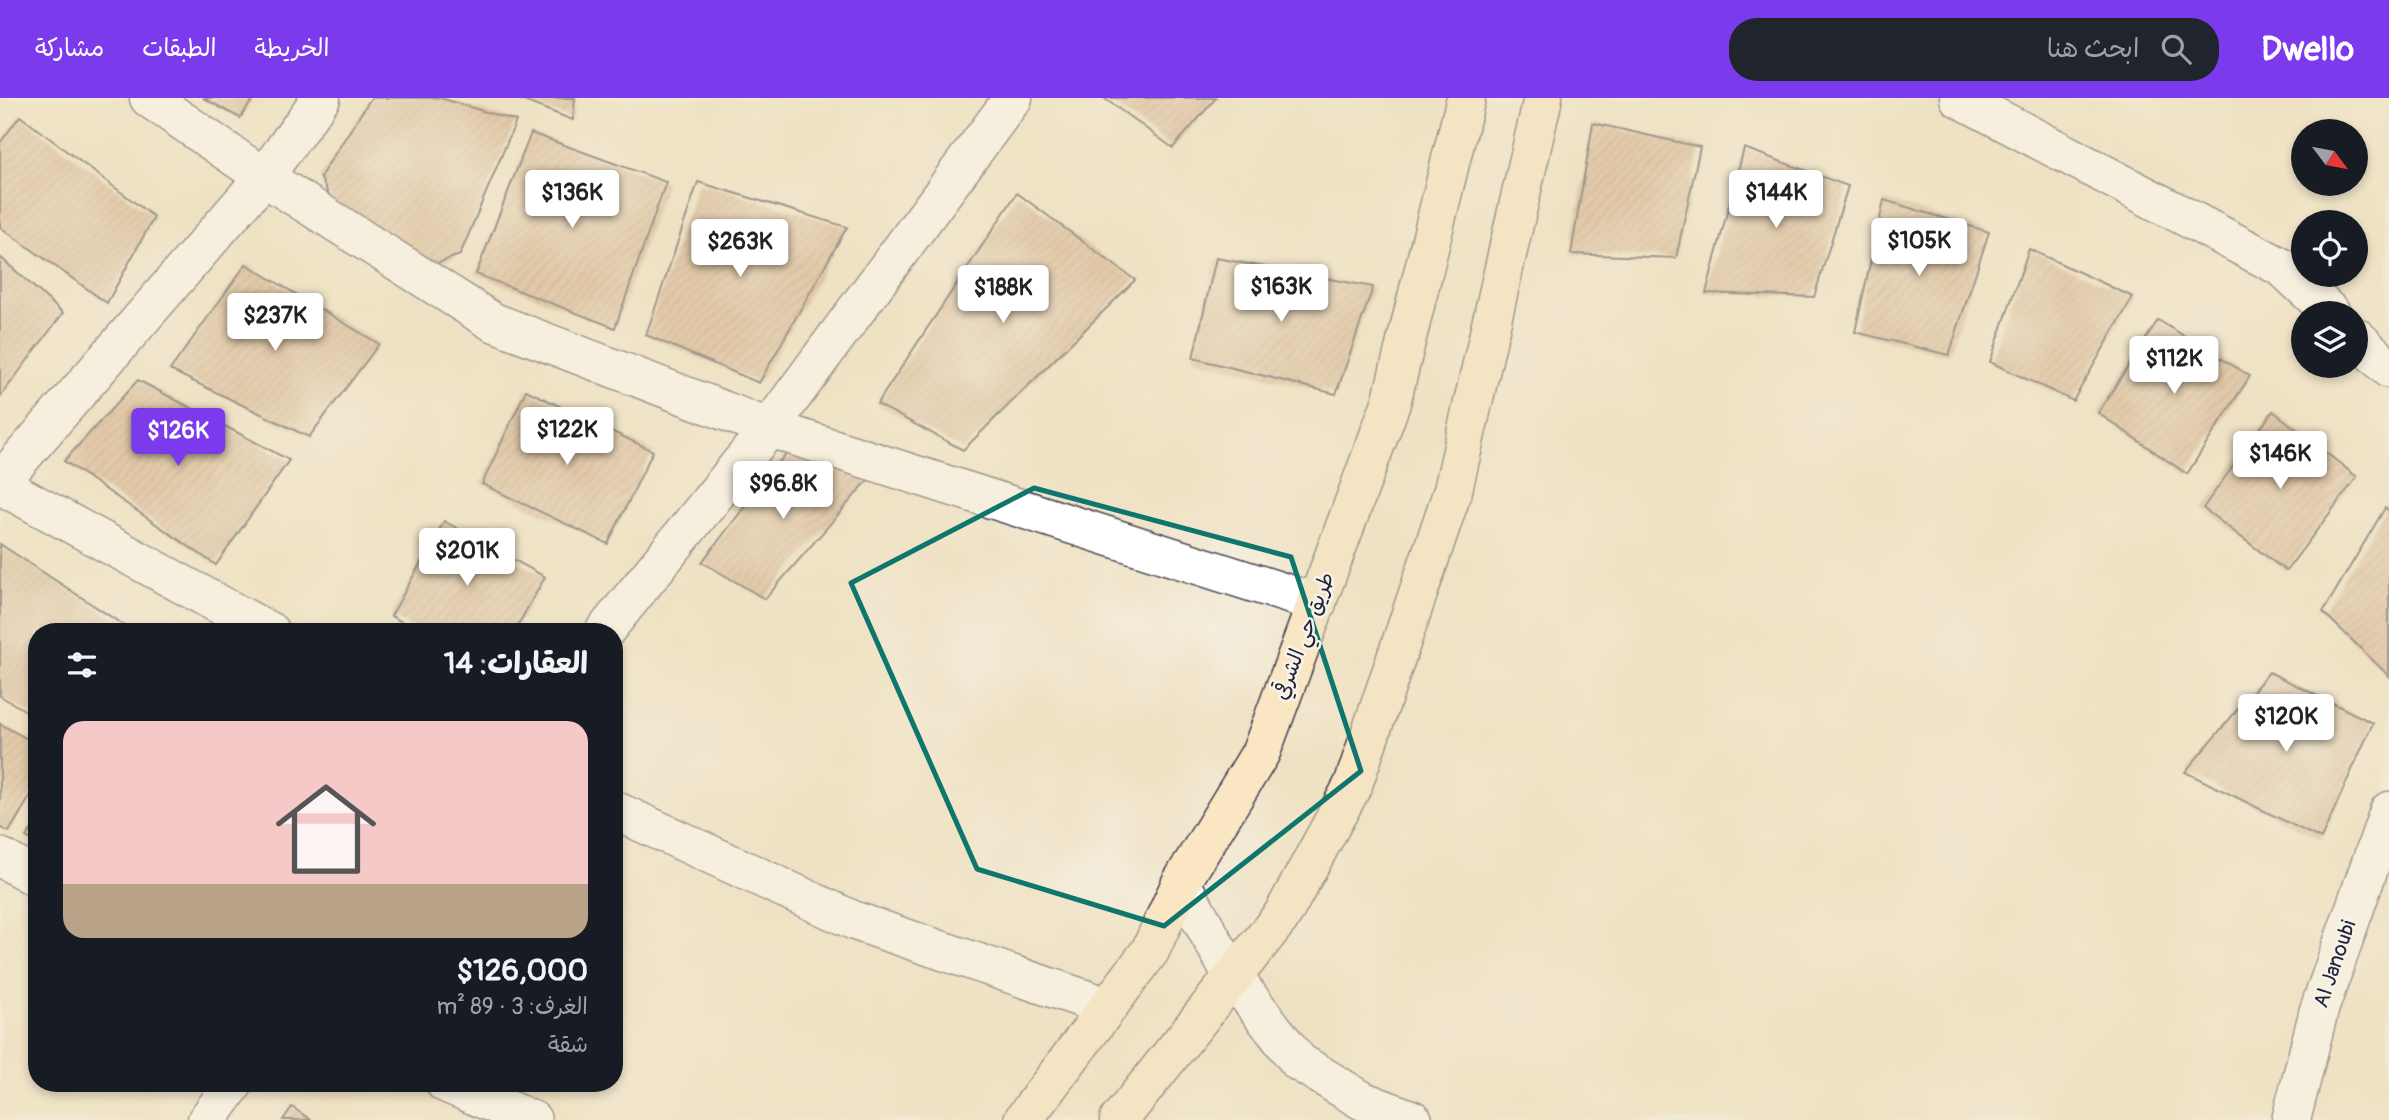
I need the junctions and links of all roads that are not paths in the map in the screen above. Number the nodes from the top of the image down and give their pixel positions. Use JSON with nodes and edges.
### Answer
{"nodes":[{"id":1,"x":149,"y":98,"type":"edge"},
{"id":2,"x":321,"y":98,"type":"edge"},
{"id":3,"x":1013,"y":98,"type":"edge"},
{"id":4,"x":1466,"y":98,"type":"edge"},
{"id":5,"x":1543,"y":98,"type":"edge"},
{"id":6,"x":1959,"y":98,"type":"edge"},
{"id":7,"x":264,"y":177,"type":"junction"},
{"id":8,"x":2318,"y":301,"type":"edge"},
{"id":9,"x":2368,"y":349,"type":"edge"},
{"id":10,"x":2389,"y":369,"type":"edge"},
{"id":11,"x":769,"y":428,"type":"junction"},
{"id":12,"x":0,"y":483,"type":"edge"},
{"id":13,"x":1317,"y":603,"type":"junction"},
{"id":14,"x":254,"y":623,"type":"edge"},
{"id":15,"x":611,"y":623,"type":"edge"},
{"id":16,"x":2389,"y":811,"type":"edge"},
{"id":17,"x":623,"y":814,"type":"edge"},
{"id":18,"x":0,"y":857,"type":"edge"},
{"id":19,"x":28,"y":873,"type":"edge"},
{"id":20,"x":1181,"y":883,"type":"junction"},
{"id":21,"x":1233,"y":977,"type":"junction"},
{"id":22,"x":1108,"y":1007,"type":"junction"},
{"id":23,"x":227,"y":1092,"type":"edge"},
{"id":24,"x":465,"y":1092,"type":"edge"},
{"id":25,"x":207,"y":1120,"type":"edge"},
{"id":26,"x":532,"y":1120,"type":"edge"},
{"id":27,"x":1023,"y":1120,"type":"edge"},
{"id":28,"x":1119,"y":1120,"type":"edge"},
{"id":29,"x":1413,"y":1120,"type":"edge"},
{"id":30,"x":2291,"y":1120,"type":"edge"}],
"edges":[{"from":1,"to":7,"type":"street"},
{"from":2,"to":7,"type":"street"},
{"from":3,"to":11,"type":"street"},
{"from":4,"to":13,"type":"street","name":"طريق حي الشرقي"},
{"from":5,"to":21,"type":"street"},
{"from":6,"to":8,"type":"street"},
{"from":7,"to":11,"type":"street"},
{"from":7,"to":12,"type":"street"},
{"from":9,"to":10,"type":"street"},
{"from":11,"to":13,"type":"street"},
{"from":11,"to":15,"type":"street"},
{"from":12,"to":14,"type":"street"},
{"from":13,"to":20,"type":"street","name":"طريق حي الشرقي"},
{"from":16,"to":30,"type":"street","name":"Al Janoubi"},
{"from":17,"to":22,"type":"street"},
{"from":18,"to":19,"type":"street"},
{"from":20,"to":21,"type":"street"},
{"from":20,"to":22,"type":"street","name":"طريق حي الشرقي"},
{"from":21,"to":28,"type":"street"},
{"from":21,"to":29,"type":"street"},
{"from":22,"to":27,"type":"street","name":"طريق حي الشرقي"},
{"from":23,"to":25,"type":"street"},
{"from":24,"to":26,"type":"street"}]}
